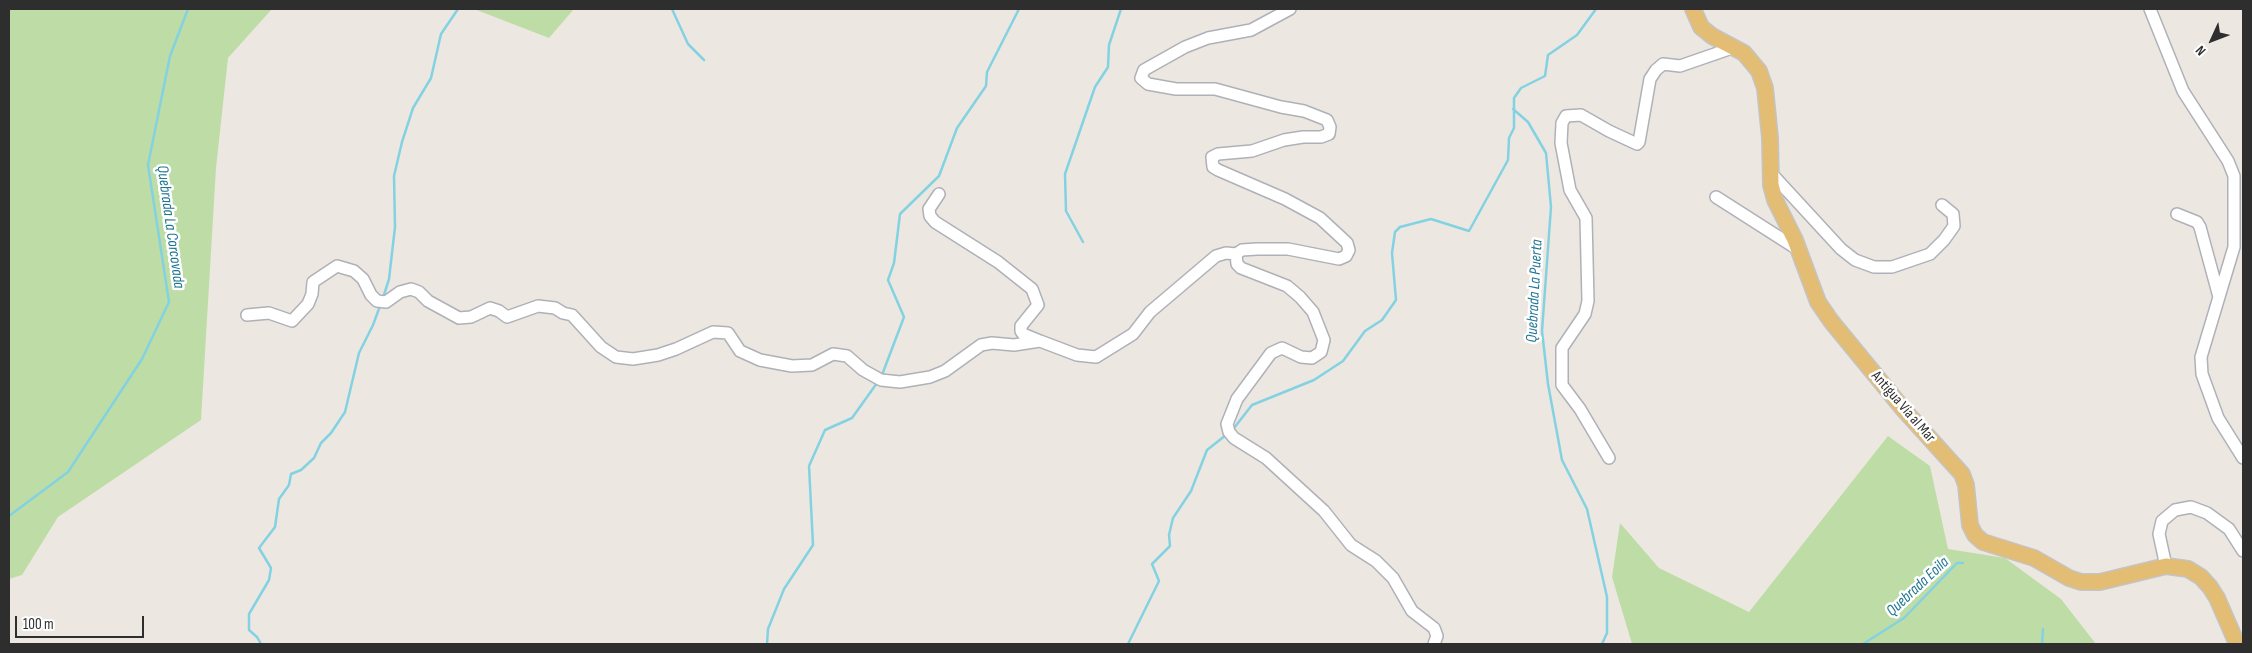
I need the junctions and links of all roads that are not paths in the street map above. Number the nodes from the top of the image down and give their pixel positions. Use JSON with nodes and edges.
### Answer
{"nodes":[{"id":1,"x":1290,"y":9,"type":"edge"},
{"id":2,"x":1693,"y":9,"type":"edge"},
{"id":3,"x":2150,"y":9,"type":"edge"},
{"id":4,"x":1735,"y":48,"type":"junction"},
{"id":5,"x":1770,"y":173,"type":"junction"},
{"id":6,"x":939,"y":194,"type":"dead end"},
{"id":7,"x":1716,"y":197,"type":"dead end"},
{"id":8,"x":1942,"y":205,"type":"dead end"},
{"id":9,"x":2177,"y":214,"type":"dead end"},
{"id":10,"x":1799,"y":250,"type":"junction"},
{"id":11,"x":1236,"y":254,"type":"junction"},
{"id":12,"x":2219,"y":298,"type":"junction"},
{"id":13,"x":247,"y":315,"type":"dead end"},
{"id":14,"x":1040,"y":341,"type":"junction"},
{"id":15,"x":1609,"y":458,"type":"dead end"},
{"id":16,"x":2243,"y":458,"type":"edge"},
{"id":17,"x":2243,"y":552,"type":"edge"},
{"id":18,"x":2166,"y":566,"type":"junction"},
{"id":19,"x":1434,"y":644,"type":"edge"},
{"id":20,"x":2237,"y":644,"type":"edge"}],
"edges":[{"from":1,"to":11,"type":"street"},
{"from":2,"to":4,"type":"main road","name":"Antigua Vía al Mar"},
{"from":3,"to":12,"type":"street"},
{"from":4,"to":5,"type":"main road","name":"Antigua Vía al Mar"},
{"from":4,"to":15,"type":"street"},
{"from":5,"to":8,"type":"street"},
{"from":5,"to":10,"type":"main road","name":"Antigua Vía al Mar"},
{"from":6,"to":14,"type":"street"},
{"from":7,"to":10,"type":"street"},
{"from":9,"to":12,"type":"street"},
{"from":10,"to":18,"type":"main road","name":"Antigua Vía al Mar"},
{"from":11,"to":14,"type":"street"},
{"from":11,"to":19,"type":"street"},
{"from":12,"to":16,"type":"street"},
{"from":13,"to":14,"type":"street"},
{"from":17,"to":18,"type":"street"},
{"from":18,"to":20,"type":"main road","name":"Antigua Vía al Mar"}]}
